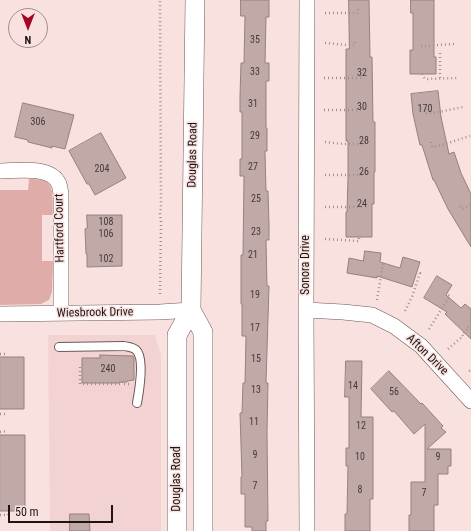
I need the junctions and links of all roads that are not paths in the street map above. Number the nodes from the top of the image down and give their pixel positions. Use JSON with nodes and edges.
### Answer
{"nodes":[{"id":1,"x":194,"y":0,"type":"edge"},
{"id":2,"x":307,"y":0,"type":"edge"},
{"id":3,"x":0,"y":171,"type":"edge"},
{"id":4,"x":190,"y":310,"type":"junction"},
{"id":5,"x":306,"y":310,"type":"junction"},
{"id":6,"x":61,"y":313,"type":"junction"},
{"id":7,"x":0,"y":314,"type":"edge"},
{"id":8,"x":59,"y":347,"type":"dead end"},
{"id":9,"x":471,"y":401,"type":"edge"},
{"id":10,"x":137,"y":403,"type":"dead end"},
{"id":11,"x":177,"y":531,"type":"edge"},
{"id":12,"x":203,"y":531,"type":"edge"},
{"id":13,"x":307,"y":531,"type":"edge"}],
"edges":[{"from":1,"to":4,"type":"street","name":"Douglas Road"},
{"from":2,"to":5,"type":"street","name":"Sonora Drive"},
{"from":3,"to":6,"type":"street","name":"Hartford Court"},
{"from":4,"to":6,"type":"street","name":"Wiesbrook Drive"},
{"from":4,"to":11,"type":"street","name":"Douglas Road"},
{"from":4,"to":12,"type":"street"},
{"from":5,"to":9,"type":"street","name":"Afton Drive"},
{"from":5,"to":13,"type":"street","name":"Sonora Drive"},
{"from":6,"to":7,"type":"street","name":"Wiesbrook Drive"},
{"from":8,"to":10,"type":"lane"}]}
